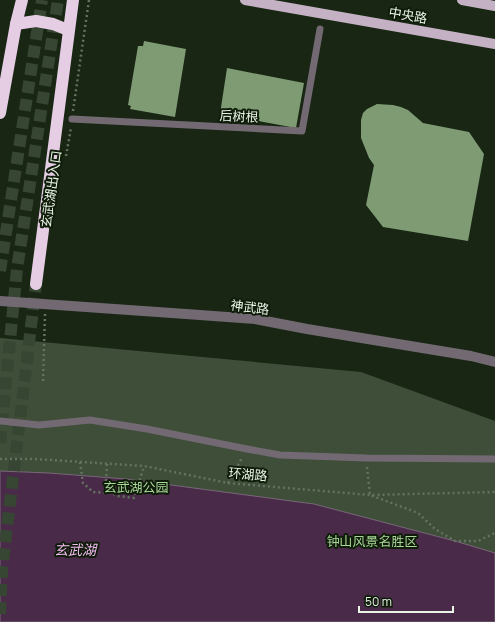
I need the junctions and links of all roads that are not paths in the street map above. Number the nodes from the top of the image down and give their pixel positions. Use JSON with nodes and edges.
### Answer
{"nodes":[{"id":1,"x":22,"y":0,"type":"edge"},
{"id":2,"x":73,"y":0,"type":"edge"},
{"id":3,"x":245,"y":0,"type":"edge"},
{"id":4,"x":462,"y":0,"type":"edge"},
{"id":5,"x":495,"y":6,"type":"edge"},
{"id":6,"x":16,"y":24,"type":"junction"},
{"id":7,"x":320,"y":29,"type":"dead end"},
{"id":8,"x":68,"y":30,"type":"junction"},
{"id":9,"x":495,"y":44,"type":"edge"},
{"id":10,"x":0,"y":113,"type":"edge"},
{"id":11,"x":72,"y":119,"type":"road end"},
{"id":12,"x":36,"y":284,"type":"tunnel mouth"},
{"id":13,"x":0,"y":302,"type":"edge"},
{"id":14,"x":495,"y":362,"type":"edge"},
{"id":15,"x":0,"y":420,"type":"edge"},
{"id":16,"x":495,"y":459,"type":"edge"}],
"edges":[{"from":1,"to":6,"type":"highway"},
{"from":2,"to":8,"type":"highway"},
{"from":3,"to":9,"type":"main road","name":"中央路"},
{"from":4,"to":5,"type":"main road"},
{"from":6,"to":8,"type":"highway"},
{"from":6,"to":10,"type":"highway"},
{"from":7,"to":11,"type":"lane","name":"后树根"},
{"from":8,"to":12,"type":"highway"},
{"from":13,"to":14,"type":"street","name":"神武路","bridge":true},
{"from":15,"to":16,"type":"lane"}]}
